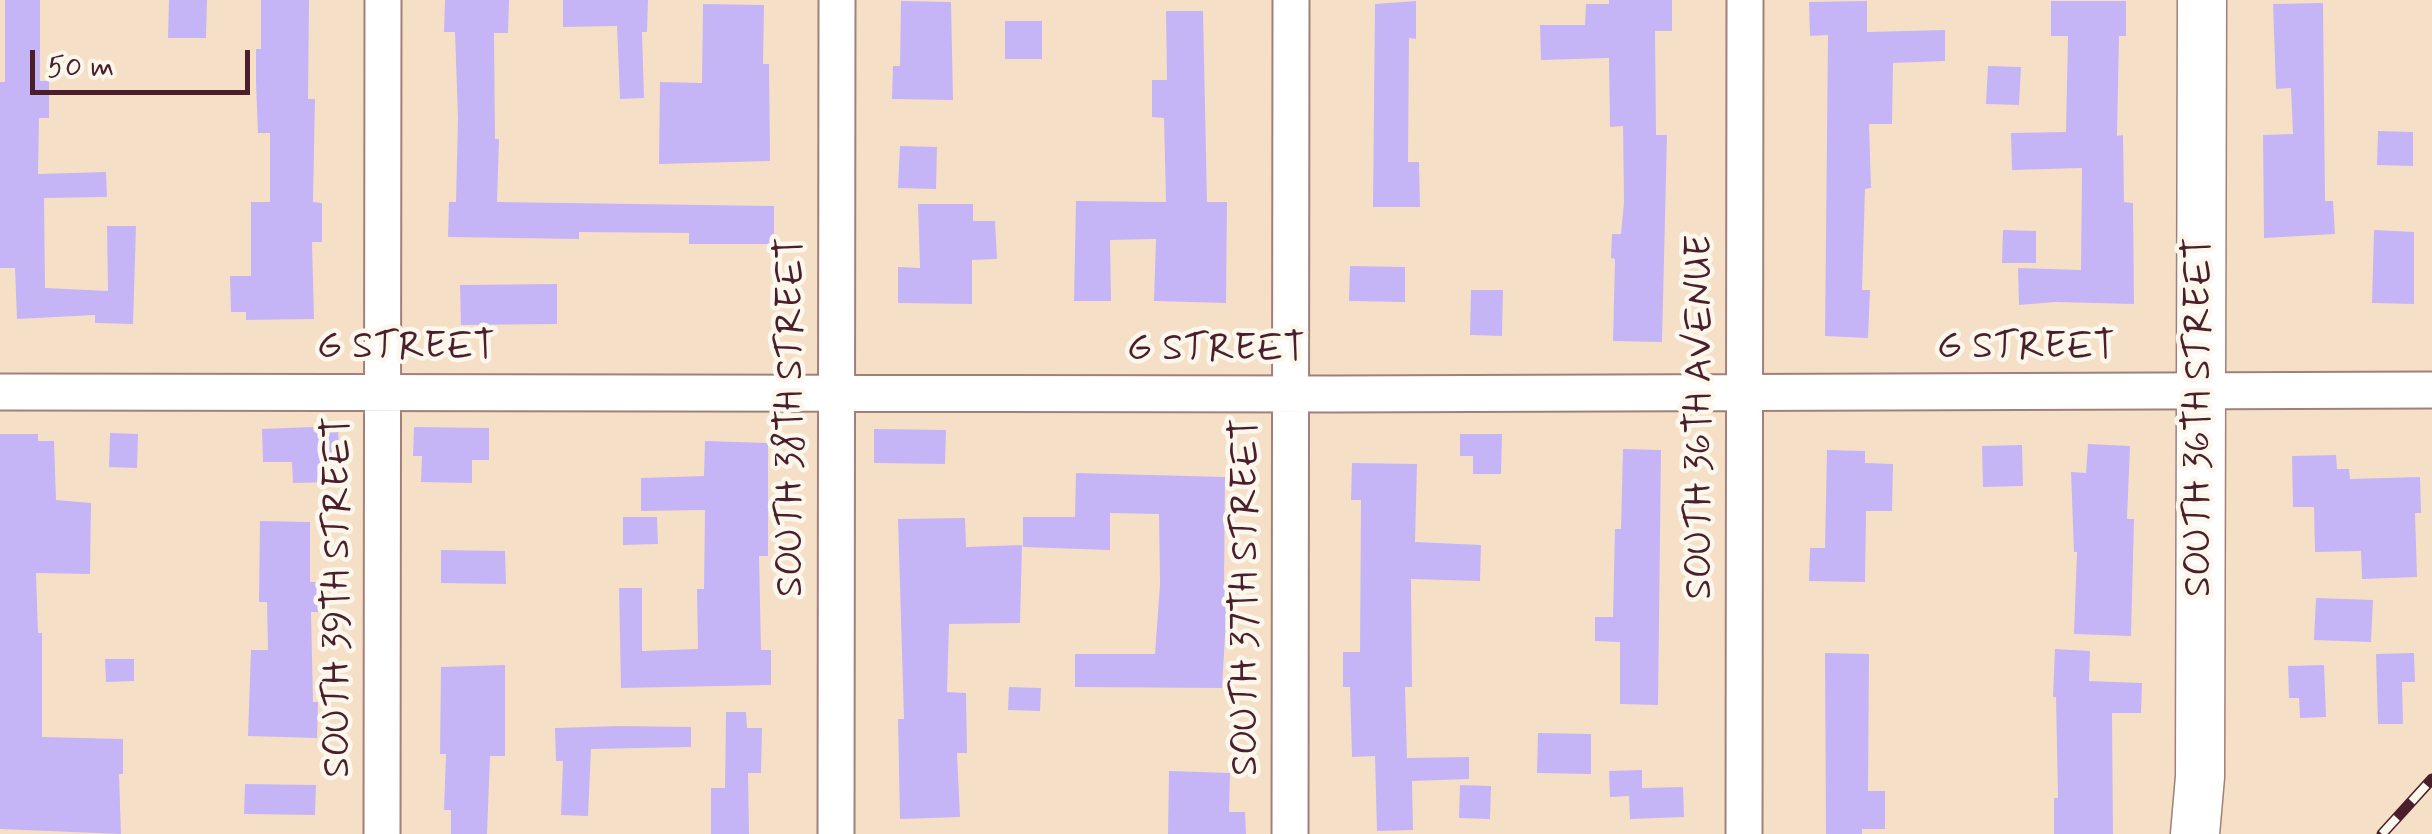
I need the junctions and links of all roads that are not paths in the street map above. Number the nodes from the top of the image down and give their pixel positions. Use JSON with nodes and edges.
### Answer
{"nodes":[{"id":1,"x":383,"y":0,"type":"edge"},
{"id":2,"x":837,"y":0,"type":"edge"},
{"id":3,"x":1291,"y":0,"type":"edge"},
{"id":4,"x":1745,"y":0,"type":"edge"},
{"id":5,"x":2202,"y":0,"type":"edge"},
{"id":6,"x":2432,"y":390,"type":"edge"},
{"id":7,"x":2201,"y":391,"type":"junction"},
{"id":8,"x":0,"y":392,"type":"edge"},
{"id":9,"x":382,"y":392,"type":"junction"},
{"id":10,"x":835,"y":392,"type":"junction"},
{"id":11,"x":1290,"y":392,"type":"junction"},
{"id":12,"x":1744,"y":392,"type":"junction"},
{"id":13,"x":382,"y":834,"type":"edge"},
{"id":14,"x":836,"y":834,"type":"edge"},
{"id":15,"x":1290,"y":834,"type":"edge"},
{"id":16,"x":1744,"y":834,"type":"edge"},
{"id":17,"x":2195,"y":834,"type":"edge"}],
"edges":[{"from":1,"to":9,"type":"street","name":"SOUTH 39TH STREET"},
{"from":2,"to":10,"type":"street","name":"SOUTH 38TH STREET"},
{"from":3,"to":11,"type":"street","name":"SOUTH 37TH STREET"},
{"from":4,"to":12,"type":"street","name":"SOUTH 36TH AVENUE"},
{"from":5,"to":7,"type":"street","name":"SOUTH 36TH STREET"},
{"from":6,"to":7,"type":"street","name":"G STREET"},
{"from":7,"to":12,"type":"street","name":"G STREET"},
{"from":7,"to":17,"type":"street","name":"SOUTH 36TH STREET"},
{"from":8,"to":9,"type":"street","name":"G STREET"},
{"from":9,"to":10,"type":"street","name":"G STREET"},
{"from":9,"to":13,"type":"street","name":"SOUTH 39TH STREET"},
{"from":10,"to":11,"type":"street","name":"G STREET"},
{"from":10,"to":14,"type":"street","name":"SOUTH 38TH STREET"},
{"from":11,"to":12,"type":"street","name":"G STREET"},
{"from":11,"to":15,"type":"street","name":"SOUTH 37TH STREET"},
{"from":12,"to":16,"type":"street","name":"SOUTH 36TH AVENUE"}]}
